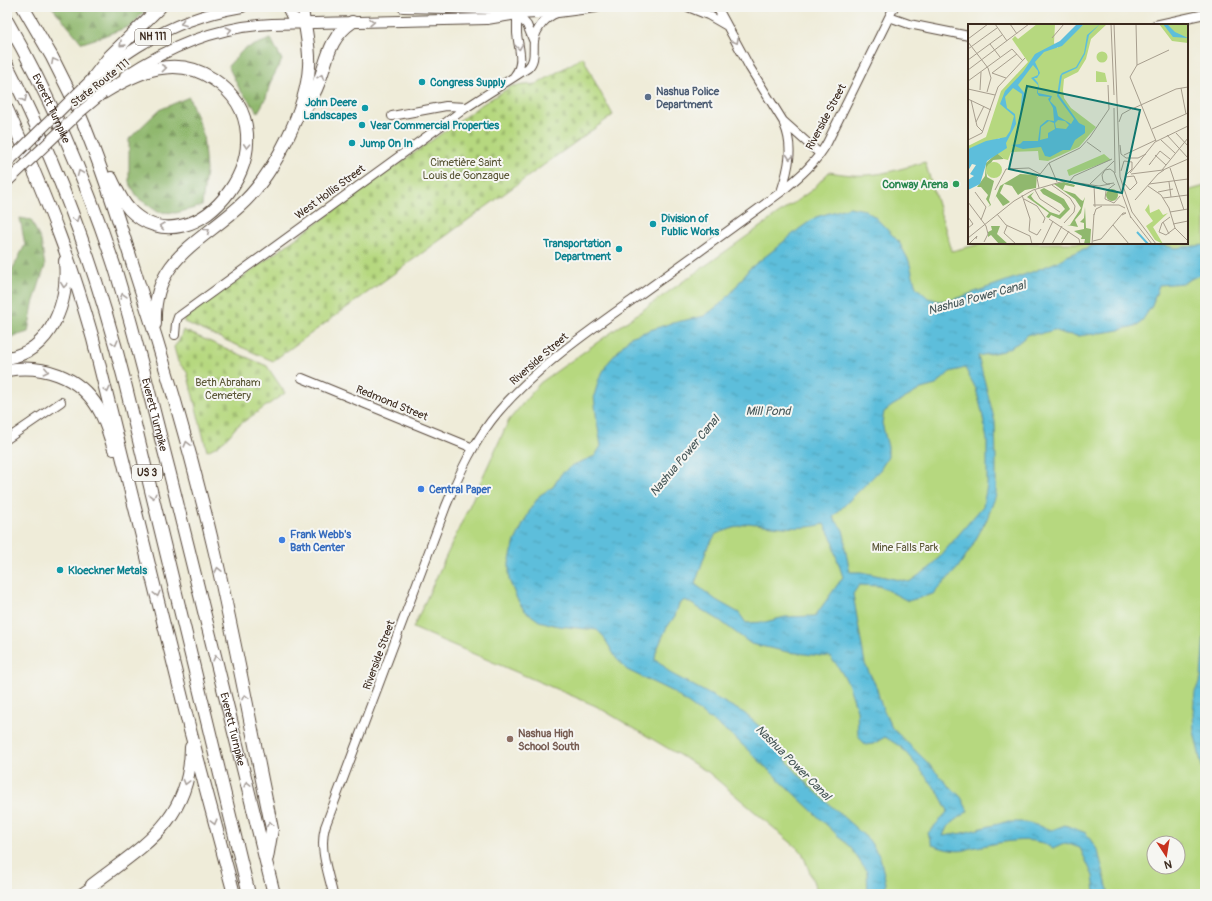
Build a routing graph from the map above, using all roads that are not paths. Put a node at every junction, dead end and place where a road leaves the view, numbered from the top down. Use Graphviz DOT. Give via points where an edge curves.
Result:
graph roads {
  1 [pos="23,7"];
  2 [pos="160,7"];
  3 [pos="242,7"];
  4 [pos="287,7"];
  5 [pos="303,7"];
  6 [pos="403,7"];
  7 [pos="596,7"];
  8 [pos="688,7"];
  9 [pos="717,7"];
  10 [pos="894,7"];
  11 [pos="224,9"];
  12 [pos="558,12"];
  13 [pos="517,14"];
  14 [pos="1205,14"];
  15 [pos="889,17"];
  16 [pos="7,21"];
  17 [pos="352,22"];
  18 [pos="305,24"];
  19 [pos="1160,24"];
  20 [pos="728,27"];
  21 [pos="968,36"];
  22 [pos="534,43"];
  23 [pos="7,65"];
  24 [pos="93,78"];
  25 [pos="514,78"];
  26 [pos="103,93"];
  27 [pos="467,107"];
  28 [pos="77,108"];
  29 [pos="7,109"];
  30 [pos="7,115"];
  31 [pos="392,116"];
  32 [pos="783,121"];
  33 [pos="16,129"];
  34 [pos="288,135"];
  35 [pos="820,154"];
  36 [pos="7,163"];
  37 [pos="7,182"];
  38 [pos="781,192"];
  39 [pos="59,232"];
  40 [pos="175,335"];
  41 [pos="160,349"];
  42 [pos="7,358"];
  43 [pos="7,370"];
  44 [pos="302,378"];
  45 [pos="61,402"];
  46 [pos="7,439"];
  47 [pos="473,448"];
  48 [pos="141,529"];
  49 [pos="190,730"];
  50 [pos="266,863"];
  51 [pos="92,885"];
  52 [pos="79,894"];
  53 [pos="234,894"];
  54 [pos="249,894"];
  55 [pos="274,894"];
  56 [pos="333,894"];
  28 -- 1 [label="highway, one-way"];
  2 -- 24 [label="highway, one-way" via="110,56"];
  3 -- 11 [label="main road, State Route 111 / NH 111"];
  4 -- 18 [label="main road" via="295,20"];
  5 -- 18 [label="main road"];
  6 -- 13 [label="main road, NH 111" via="493,9"];
  7 -- 12 [label="main road, West Hollis Street / NH 111"];
  8 -- 20 [label="street"];
  9 -- 20 [label="street"];
  10 -- 15 [label="street, Riverside Street"];
  11 -- 24 [label="main road, State Route 111 / NH 111, one-way" via="162,32"];
  12 -- 13 [label="main road, West Hollis Street / NH 111"];
  12 -- 22 [label="street, West Hollis Street" via="543,22"];
  17 -- 13 [label="main road, State Route 111 / NH 111, one-way" via="487,19"];
  13 -- 22 [label="street, West Hollis Street" via="525,22"];
  13 -- 25 [label="street, one-way" via="521,62"];
  14 -- 19 [label="street"];
  15 -- 21 [label="street" via="909,24"];
  15 -- 35 [label="street, Riverside Street"];
  50 -- 16 [label="highway, Everett Turnpike / US 3, one-way" via="184,529 122,292 75,161 40,84"];
  17 -- 18 [label="main road, State Route 111 / NH 111"];
  34 -- 17 [label="highway, one-way" via="316,89 335,38"];
  26 -- 18 [label="main road, State Route 111 / NH 111, one-way" via="158,56 198,38 249,26"];
  18 -- 34 [label="highway" via="309,72 302,102"];
  20 -- 32 [label="street, one-way"];
  22 -- 25 [label="street, West Hollis Street" via="533,63"];
  23 -- 54 [label="highway, Everett Turnpike / US 3, one-way" via="65,191 110,324"];
  24 -- 36 [label="main road, State Route 111 / NH 111, bridge"];
  25 -- 27 [label="street, West Hollis Street"];
  26 -- 28 [label="highway, one-way" via="143,73 170,67 196,71 221,84 240,110 247,140 242,170 225,199 208,214 184,225 163,226 142,220 121,198"];
  26 -- 37 [label="main road, State Route 111 / NH 111, bridge"];
  27 -- 31 [label="street" via="446,106"];
  27 -- 40 [label="street, West Hollis Street" via="178,317"];
  28 -- 41 [label="highway" via="106,180"];
  29 -- 33 [label="highway"];
  30 -- 33 [label="highway"];
  32 -- 35 [label="street"];
  32 -- 38 [label="street, one-way" via="789,136 790,151 788,170"];
  33 -- 39 [label="highway"];
  41 -- 34 [label="highway, one-way" via="155,311 160,286 168,270 185,249 238,207 256,189"];
  35 -- 38 [label="street, Riverside Street"];
  38 -- 47 [label="street, Riverside Street" via="527,380 498,412"];
  39 -- 42 [label="highway, one-way" via="65,276 63,296 56,320 36,346"];
  39 -- 48 [label="highway, one-way" via="95,346"];
  50 -- 41 [label="highway, one-way" via="272,829 233,639 215,553"];
  43 -- 48 [label="highway, one-way" via="28,368 50,371 71,381 90,397 106,426"];
  44 -- 47 [label="street, Redmond Street"];
  45 -- 46 [label="street"];
  47 -- 56 [label="street, Riverside Street" via="446,506 325,827 322,838 323,850"];
  48 -- 49 [label="highway, one-way"];
  49 -- 51 [label="highway, one-way" via="189,771 182,795 173,813 152,838"];
  49 -- 53 [label="highway, one-way"];
  50 -- 55 [label="highway, Everett Turnpike / US 3"];
  51 -- 52 [label="street"];
}
